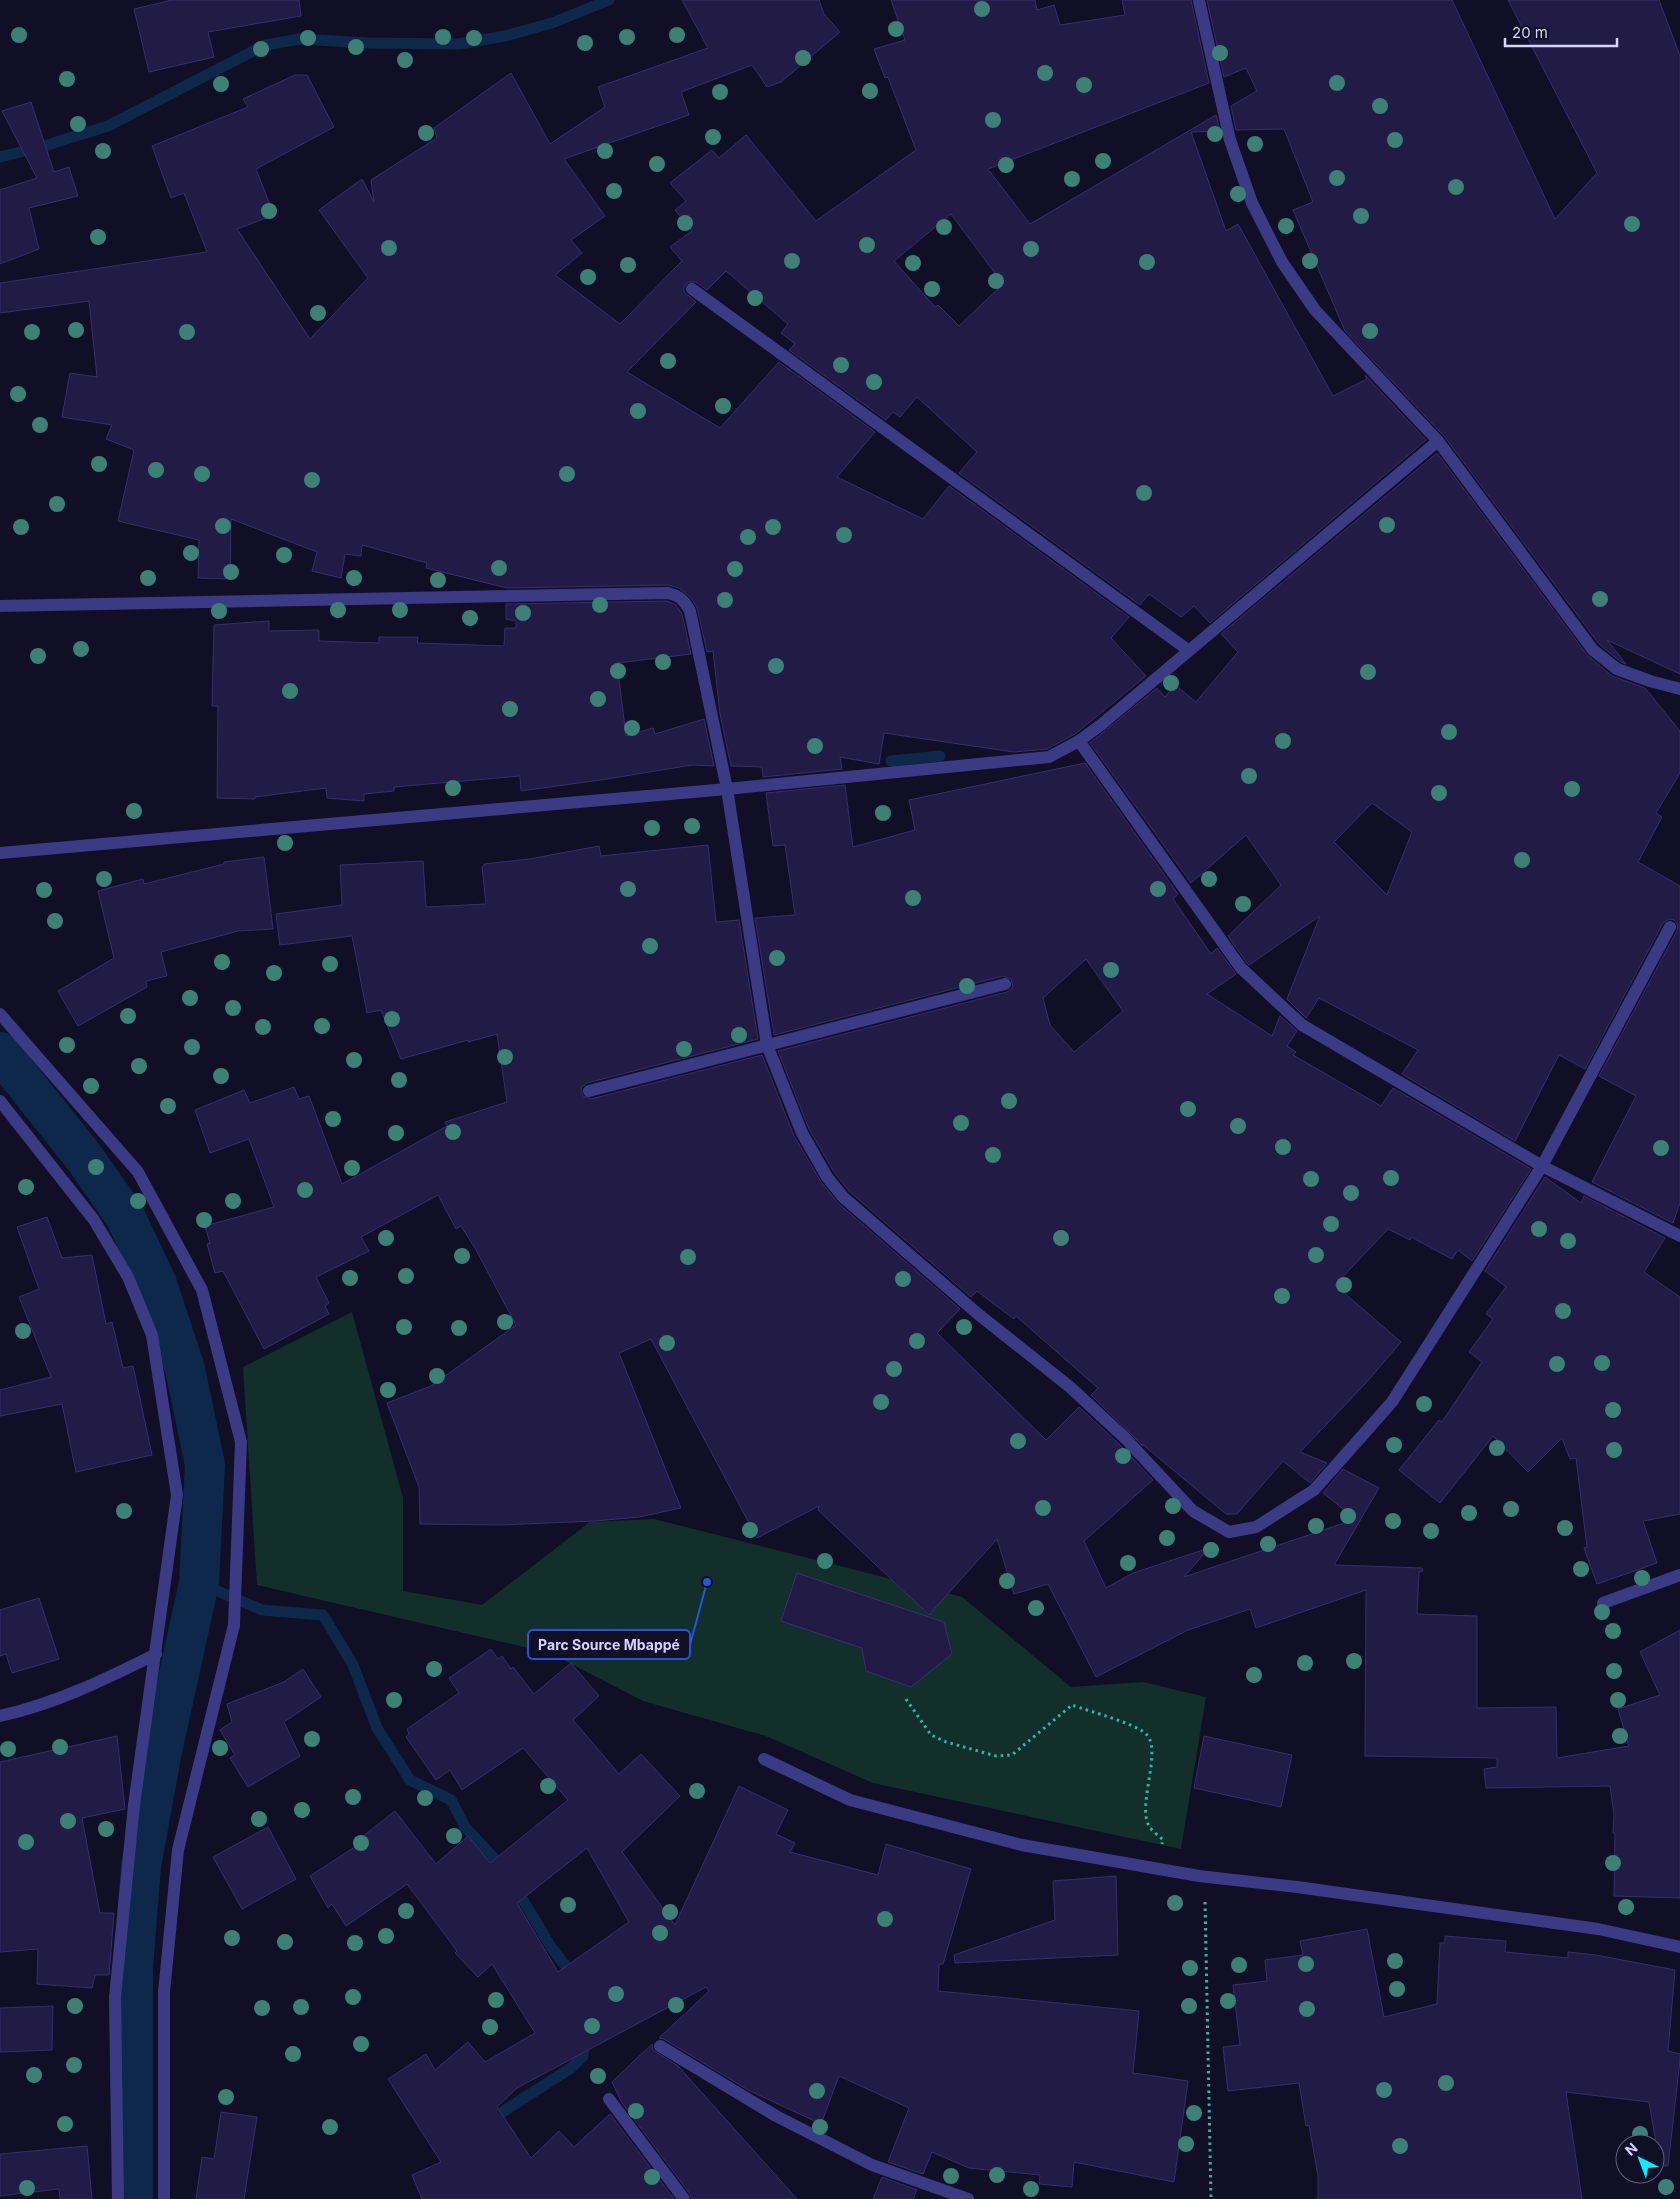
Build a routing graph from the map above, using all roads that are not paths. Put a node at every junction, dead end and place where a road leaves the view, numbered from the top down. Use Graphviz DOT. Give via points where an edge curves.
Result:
graph roads {
  1 [pos="1199,1"];
  2 [pos="692,289"];
  3 [pos="1438,441"];
  4 [pos="0,606"];
  5 [pos="1188,650"];
  6 [pos="1680,689"];
  7 [pos="1079,741"];
  8 [pos="727,788"];
  9 [pos="0,853"];
  10 [pos="1670,927"];
  11 [pos="1005,984"];
  12 [pos="0,1014"];
  13 [pos="767,1045"];
  14 [pos="589,1091"];
  15 [pos="0,1101"];
  16 [pos="1542,1166"];
  17 [pos="1680,1236"];
  18 [pos="1680,1575"];
  19 [pos="1603,1603"];
  20 [pos="156,1654"];
  21 [pos="0,1716"];
  22 [pos="764,1758"];
  23 [pos="1680,1947"];
  24 [pos="660,2046"];
  25 [pos="609,2098"];
  26 [pos="118,2199"];
  27 [pos="164,2199"];
  28 [pos="684,2199"];
  29 [pos="968,2199"];
  1 -- 3 [label="street" via="1230,140 1252,203 1282,262 1315,310"];
  2 -- 5 [label="street"];
  3 -- 5 [label="street"];
  3 -- 6 [label="street" via="1593,650 1618,669"];
  4 -- 8 [label="street" via="668,593 685,601 690,611"];
  5 -- 7 [label="street"];
  7 -- 8 [label="street" via="1049,757"];
  7 -- 16 [label="street" via="1241,968 1278,1004 1302,1025"];
  8 -- 9 [label="street"];
  8 -- 13 [label="street"];
  10 -- 16 [label="street"];
  11 -- 13 [label="street"];
  12 -- 27 [label="street" via="138,1172 202,1290 241,1442 234,1625 177,1859 164,1992"];
  13 -- 14 [label="street"];
  13 -- 16 [label="street" via="802,1133 827,1177 843,1197 978,1314 1070,1387 1124,1437 1193,1511 1229,1532 1256,1527 1314,1490 1392,1402"];
  15 -- 20 [label="street" via="94,1220 128,1277 152,1335 177,1496"];
  16 -- 17 [label="street"];
  18 -- 19 [label="street"];
  20 -- 21 [label="street" via="92,1686"];
  20 -- 26 [label="street" via="134,1805 115,1998"];
  22 -- 23 [label="street" via="850,1800 1022,1845 1199,1876 1598,1928"];
  24 -- 29 [label="street" via="776,2116 872,2165"];
  25 -- 28 [label="street"];
}
